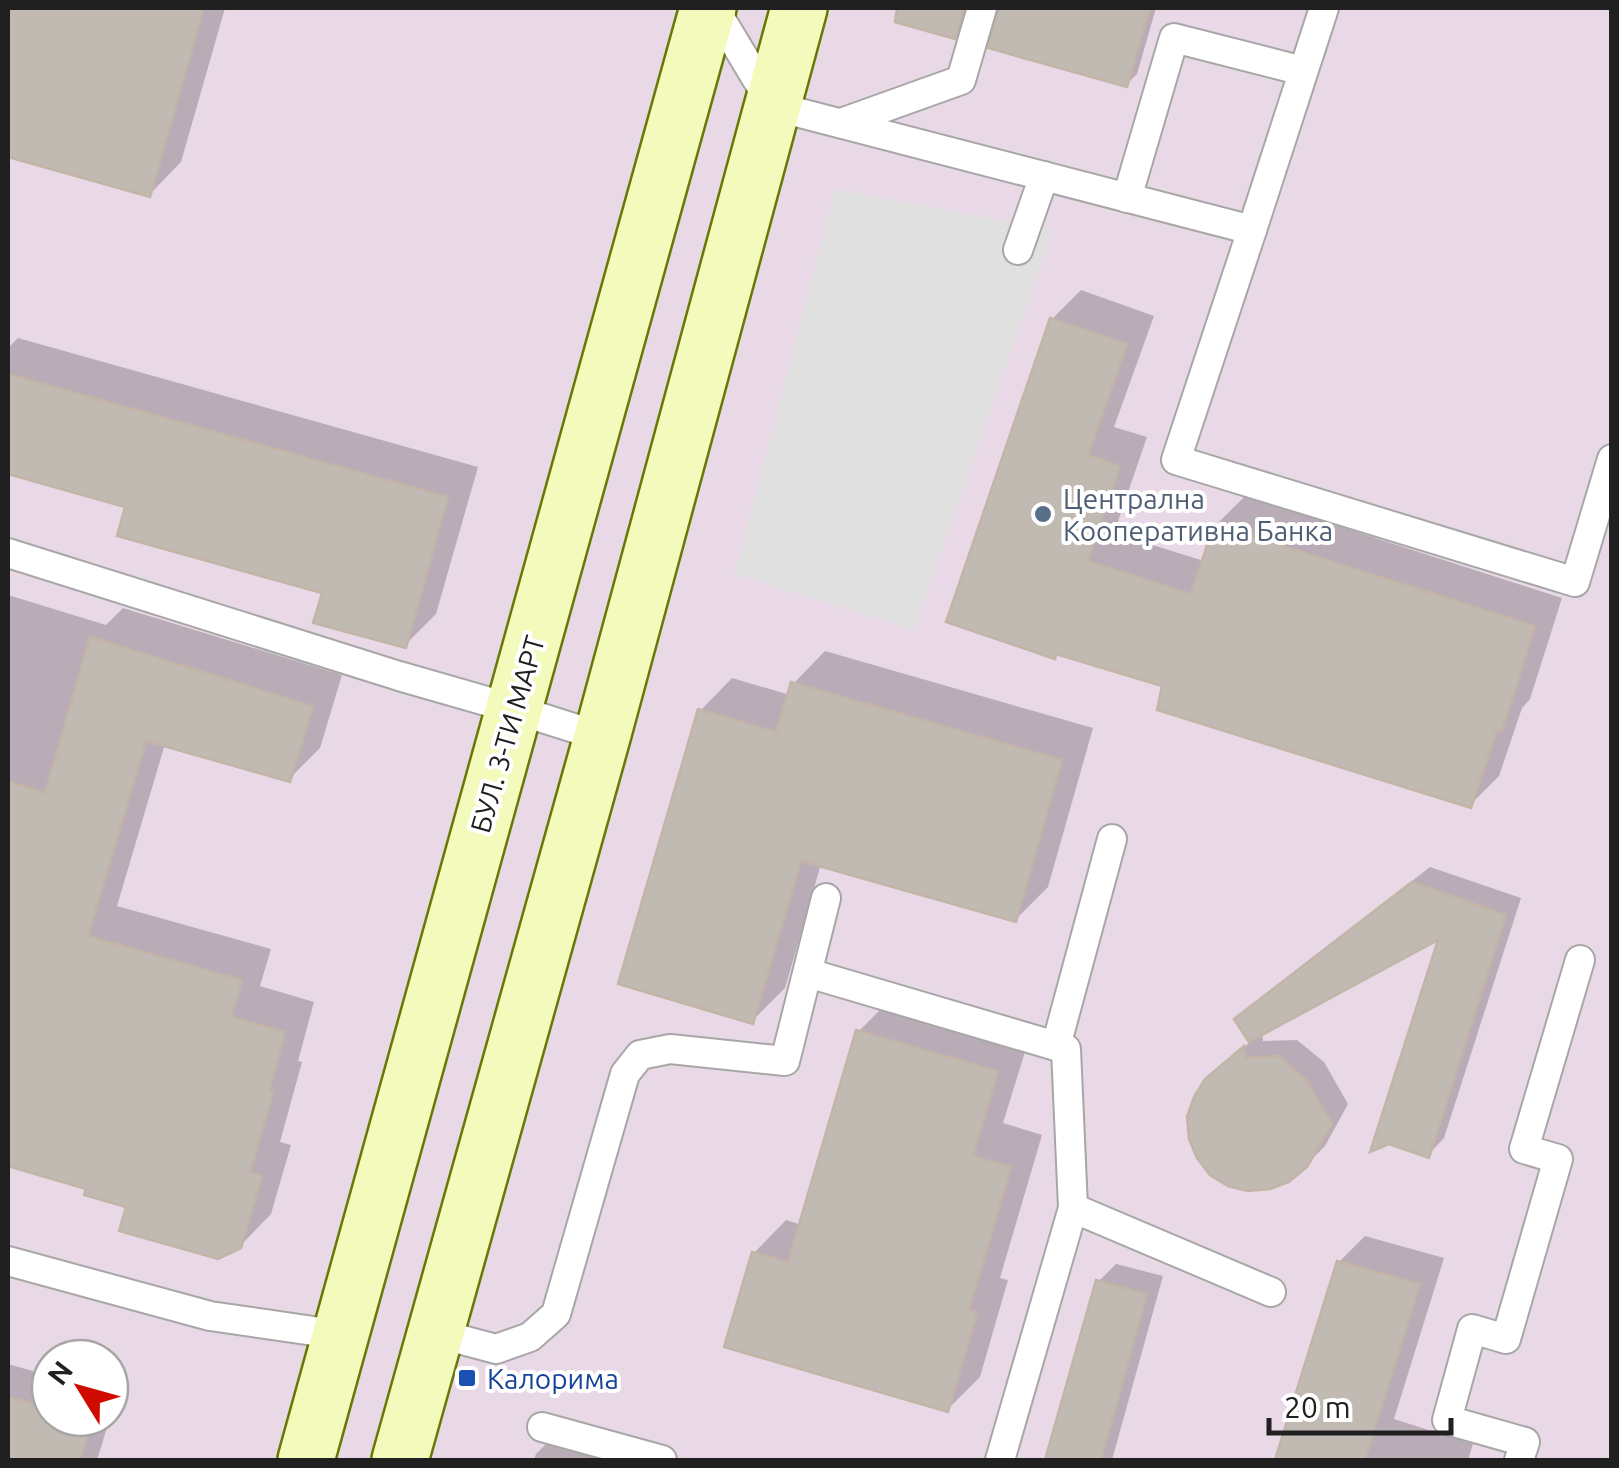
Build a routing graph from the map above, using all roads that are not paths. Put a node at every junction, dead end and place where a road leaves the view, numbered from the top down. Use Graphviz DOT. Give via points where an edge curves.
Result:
graph roads {
  1 [pos="711,8"];
  2 [pos="799,8"];
  3 [pos="982,8"];
  4 [pos="1324,8"];
  5 [pos="1303,71"];
  6 [pos="772,106"];
  7 [pos="841,123"];
  8 [pos="1044,176"];
  9 [pos="1127,198"];
  10 [pos="1252,230"];
  11 [pos="1018,250"];
  12 [pos="1612,459"];
  13 [pos="8,554"];
  14 [pos="514,708"];
  15 [pos="602,737"];
  16 [pos="1112,839"];
  17 [pos="826,898"];
  18 [pos="1580,960"];
  19 [pos="808,973"];
  20 [pos="1056,1046"];
  21 [pos="1073,1208"];
  22 [pos="8,1261"];
  23 [pos="1271,1292"];
  24 [pos="436,1333"];
  25 [pos="341,1335"];
  26 [pos="542,1426"];
  27 [pos="306,1460"];
  28 [pos="400,1460"];
  29 [pos="662,1460"];
  30 [pos="1000,1460"];
  31 [pos="1519,1460"];
  1 -- 6 [label="lane"];
  1 -- 14 [label="main road, БУЛ. 3-ТИ МАРТ"];
  2 -- 6 [label="main road"];
  3 -- 7 [label="lane" via="961,80"];
  4 -- 5 [label="lane"];
  5 -- 9 [label="lane" via="1174,38"];
  5 -- 10 [label="lane"];
  6 -- 7 [label="lane"];
  6 -- 15 [label="main road"];
  7 -- 8 [label="lane"];
  8 -- 9 [label="lane"];
  8 -- 11 [label="lane"];
  9 -- 10 [label="lane"];
  10 -- 12 [label="lane" via="1176,460 1576,582"];
  13 -- 14 [label="lane"];
  14 -- 15 [label="lane"];
  14 -- 25 [label="main road, БУЛ. 3-ТИ МАРТ"];
  15 -- 24 [label="main road"];
  16 -- 20 [label="lane"];
  17 -- 19 [label="lane"];
  18 -- 31 [label="lane" via="1524,1149 1558,1158 1506,1338 1472,1329 1447,1420 1525,1442"];
  19 -- 20 [label="lane"];
  19 -- 24 [label="lane" via="785,1061 670,1048 640,1054 625,1074 556,1314 530,1337 496,1350"];
  20 -- 21 [label="lane" via="1066,1049"];
  21 -- 23 [label="lane"];
  21 -- 30 [label="lane"];
  22 -- 25 [label="lane" via="210,1316"];
  24 -- 28 [label="main road"];
  25 -- 27 [label="main road, БУЛ. 3-ТИ МАРТ"];
  26 -- 29 [label="lane"];
}
